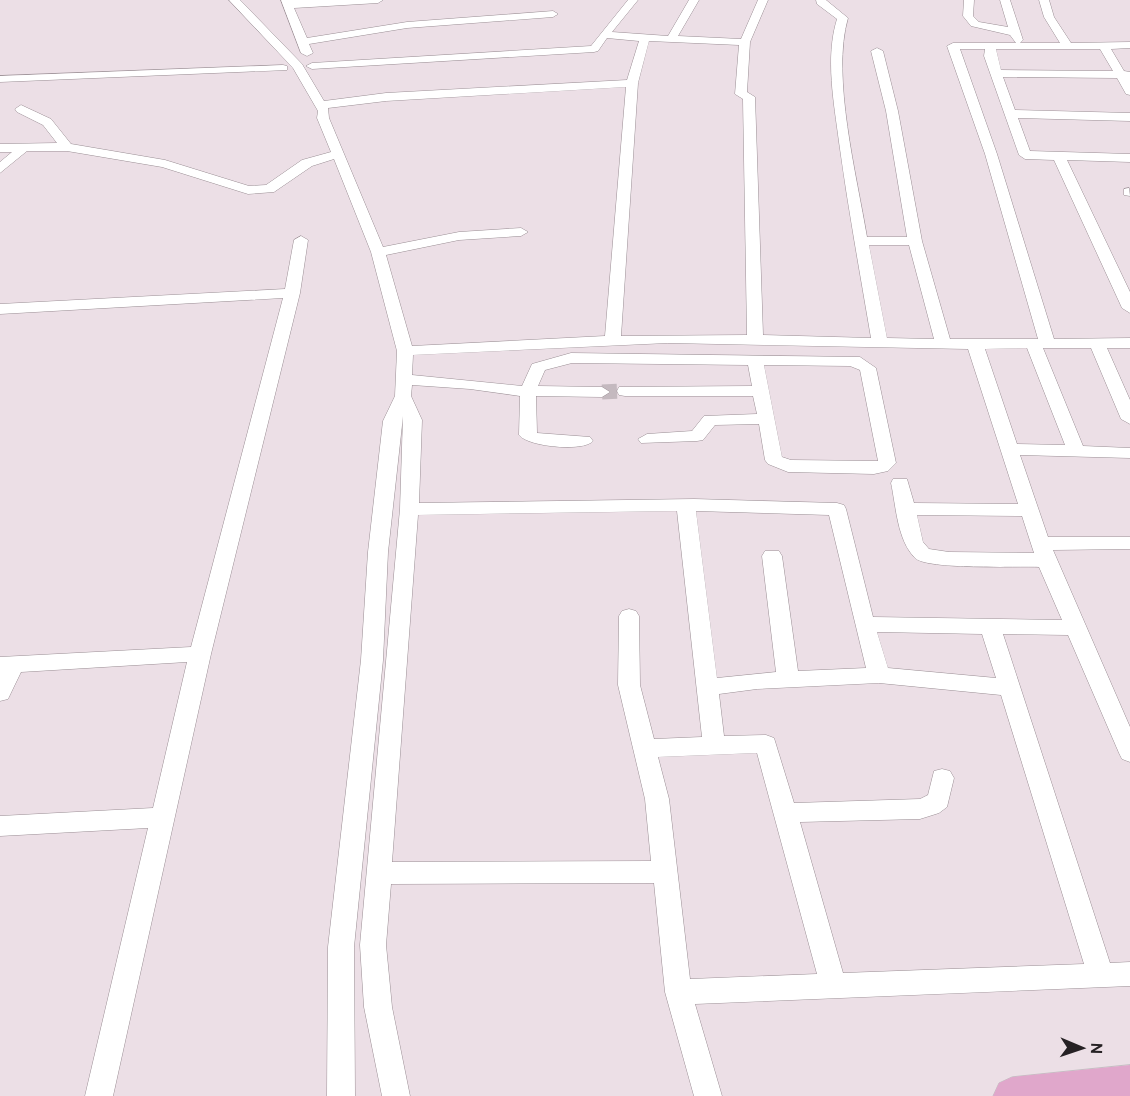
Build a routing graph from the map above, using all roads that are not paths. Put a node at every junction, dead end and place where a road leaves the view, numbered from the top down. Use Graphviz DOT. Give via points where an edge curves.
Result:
graph roads {
  1 [pos="378,0"];
  2 [pos="633,0"];
  3 [pos="693,0"];
  4 [pos="763,0"];
  5 [pos="821,0"];
  6 [pos="969,0"];
  7 [pos="1005,0"];
  8 [pos="1044,0"];
  9 [pos="286,2"];
  10 [pos="229,6"];
  11 [pos="553,14"];
  12 [pos="1014,32"];
  13 [pos="249,34"];
  14 [pos="604,35"];
  15 [pos="645,38"];
  16 [pos="671,39"];
  17 [pos="302,42"];
  18 [pos="745,42"];
  19 [pos="1130,45"];
  20 [pos="384,46"];
  21 [pos="996,46"];
  22 [pos="1022,46"];
  23 [pos="1068,46"];
  24 [pos="1104,46"];
  25 [pos="877,51"];
  26 [pos="312,66"];
  27 [pos="996,73"];
  28 [pos="1125,75"];
  29 [pos="0,79"];
  30 [pos="632,83"];
  31 [pos="310,88"];
  32 [pos="1130,91"];
  33 [pos="306,105"];
  34 [pos="21,108"];
  35 [pos="321,111"];
  36 [pos="1011,114"];
  37 [pos="1130,117"];
  38 [pos="67,147"];
  39 [pos="0,148"];
  40 [pos="22,149"];
  41 [pos="338,154"];
  42 [pos="1059,156"];
  43 [pos="1130,158"];
  44 [pos="0,169"];
  45 [pos="521,232"];
  46 [pos="301,240"];
  47 [pos="861,241"];
  48 [pos="915,241"];
  49 [pos="378,252"];
  50 [pos="292,293"];
  51 [pos="1130,308"];
  52 [pos="0,309"];
  53 [pos="755,339"];
  54 [pos="613,340"];
  55 [pos="880,342"];
  56 [pos="1130,343"];
  57 [pos="943,344"];
  58 [pos="975,344"];
  59 [pos="1041,344"];
  60 [pos="1097,344"];
  61 [pos="405,351"];
  62 [pos="755,360"];
  63 [pos="404,388"];
  64 [pos="528,391"];
  65 [pos="625,391"];
  66 [pos="760,391"];
  67 [pos="602,392"];
  68 [pos="764,418"];
  69 [pos="1130,419"];
  70 [pos="647,439"];
  71 [pos="584,441"];
  72 [pos="1010,448"];
  73 [pos="1076,452"];
  74 [pos="1130,453"];
  75 [pos="900,483"];
  76 [pos="686,505"];
  77 [pos="409,509"];
  78 [pos="906,509"];
  79 [pos="1029,510"];
  80 [pos="1130,543"];
  81 [pos="1043,552"];
  82 [pos="772,556"];
  83 [pos="629,616"];
  84 [pos="864,624"];
  85 [pos="990,626"];
  86 [pos="1075,628"];
  87 [pos="200,654"];
  88 [pos="7,665"];
  89 [pos="879,675"];
  90 [pos="788,679"];
  91 [pos="707,688"];
  92 [pos="1010,688"];
  93 [pos="0,693"];
  94 [pos="714,746"];
  95 [pos="645,748"];
  96 [pos="1130,753"];
  97 [pos="942,778"];
  98 [pos="785,813"];
  99 [pos="162,817"];
  100 [pos="0,826"];
  101 [pos="665,872"];
  102 [pos="380,873"];
  103 [pos="1130,974"];
  104 [pos="1101,975"];
  105 [pos="834,987"];
  106 [pos="678,992"];
  107 [pos="1130,1083"];
  108 [pos="99,1096"];
  109 [pos="341,1096"];
  110 [pos="396,1096"];
  111 [pos="708,1096"];
  112 [pos="1012,1096"];
  1 -- 9 [label="street"];
  2 -- 14 [label="street"];
  3 -- 16 [label="street"];
  4 -- 18 [label="street"];
  5 -- 47 [label="street" via="843,18 839,23 836,61"];
  6 -- 12 [label="street" via="968,16 975,24"];
  7 -- 12 [label="street"];
  8 -- 23 [label="street" via="1049,17"];
  9 -- 17 [label="street"];
  10 -- 31 [label="street" via="243,11 298,66"];
  11 -- 20 [label="street" via="488,18"];
  12 -- 22 [label="street"];
  13 -- 29 [label="street" via="286,73"];
  14 -- 15 [label="street"];
  14 -- 20 [label="street" via="594,49"];
  15 -- 16 [label="street"];
  15 -- 30 [label="street"];
  16 -- 18 [label="street"];
  17 -- 20 [label="street"];
  17 -- 26 [label="street"];
  18 -- 53 [label="street" via="741,94 749,97"];
  19 -- 24 [label="street"];
  20 -- 26 [label="street"];
  21 -- 22 [label="street"];
  21 -- 27 [label="street" via="991,46 990,56"];
  21 -- 59 [label="street" via="953,46 991,154"];
  22 -- 23 [label="street"];
  23 -- 24 [label="street"];
  24 -- 28 [label="street"];
  25 -- 48 [label="street"];
  26 -- 31 [label="street"];
  27 -- 28 [label="street"];
  27 -- 36 [label="street"];
  28 -- 32 [label="street"];
  30 -- 35 [label="street" via="386,97"];
  30 -- 54 [label="street"];
  31 -- 35 [label="street"];
  33 -- 35 [label="street" via="311,114"];
  34 -- 38 [label="street" via="47,122"];
  35 -- 41 [label="street"];
  36 -- 37 [label="street"];
  36 -- 42 [label="street" via="1026,155"];
  38 -- 40 [label="street"];
  38 -- 41 [label="street" via="165,164 248,190 268,189 307,163"];
  39 -- 40 [label="street"];
  40 -- 44 [label="street"];
  41 -- 49 [label="street"];
  42 -- 43 [label="street"];
  42 -- 51 [label="street"];
  45 -- 49 [label="street" via="459,236"];
  46 -- 50 [label="street"];
  47 -- 48 [label="street"];
  47 -- 55 [label="street"];
  48 -- 57 [label="street"];
  49 -- 61 [label="street"];
  50 -- 52 [label="street"];
  50 -- 87 [label="street"];
  53 -- 54 [label="street"];
  53 -- 55 [label="street"];
  54 -- 61 [label="street"];
  55 -- 57 [label="street"];
  56 -- 60 [label="street"];
  57 -- 58 [label="street"];
  58 -- 59 [label="street"];
  58 -- 72 [label="street"];
  59 -- 60 [label="street"];
  59 -- 73 [label="street"];
  60 -- 69 [label="street"];
  61 -- 63 [label="street"];
  62 -- 64 [label="street" via="558,360 538,367"];
  62 -- 66 [label="street"];
  62 -- 68 [label="street" via="866,364 887,463 874,468 778,463 771,453"];
  63 -- 64 [label="street" via="470,384"];
  63 -- 77 [label="street" via="413,420"];
  63 -- 109 [label="street" via="392,421 378,552 372,660 341,947"];
  64 -- 67 [label="street"];
  64 -- 71 [label="street" via="528,435 537,440"];
  65 -- 66 [label="street"];
  66 -- 68 [label="street"];
  68 -- 70 [label="street" via="710,420 697,436"];
  72 -- 73 [label="street"];
  72 -- 79 [label="street"];
  73 -- 74 [label="street"];
  75 -- 78 [label="street"];
  76 -- 77 [label="street"];
  76 -- 84 [label="street" via="837,509"];
  76 -- 91 [label="street"];
  77 -- 102 [label="street"];
  78 -- 79 [label="street"];
  78 -- 81 [label="street" via="914,543 923,555 949,559"];
  79 -- 81 [label="street"];
  80 -- 81 [label="street"];
  81 -- 86 [label="street"];
  82 -- 90 [label="street"];
  83 -- 95 [label="street" via="630,685"];
  84 -- 85 [label="street"];
  84 -- 89 [label="street"];
  85 -- 86 [label="street"];
  85 -- 92 [label="street"];
  86 -- 96 [label="street"];
  87 -- 88 [label="street"];
  87 -- 99 [label="street"];
  88 -- 93 [label="street"];
  89 -- 90 [label="street"];
  89 -- 92 [label="street"];
  90 -- 91 [label="street"];
  91 -- 94 [label="street"];
  92 -- 104 [label="street"];
  94 -- 95 [label="street"];
  94 -- 98 [label="street" via="766,744"];
  95 -- 101 [label="street" via="657,799"];
  97 -- 98 [label="street" via="939,800 920,809"];
  98 -- 105 [label="street"];
  99 -- 100 [label="street"];
  99 -- 108 [label="street"];
  101 -- 102 [label="street"];
  101 -- 106 [label="street"];
  102 -- 110 [label="street" via="373,945 378,1007"];
  103 -- 104 [label="street"];
  104 -- 105 [label="street"];
  105 -- 106 [label="street"];
  106 -- 111 [label="street"];
  107 -- 112 [label="main road"];
}
